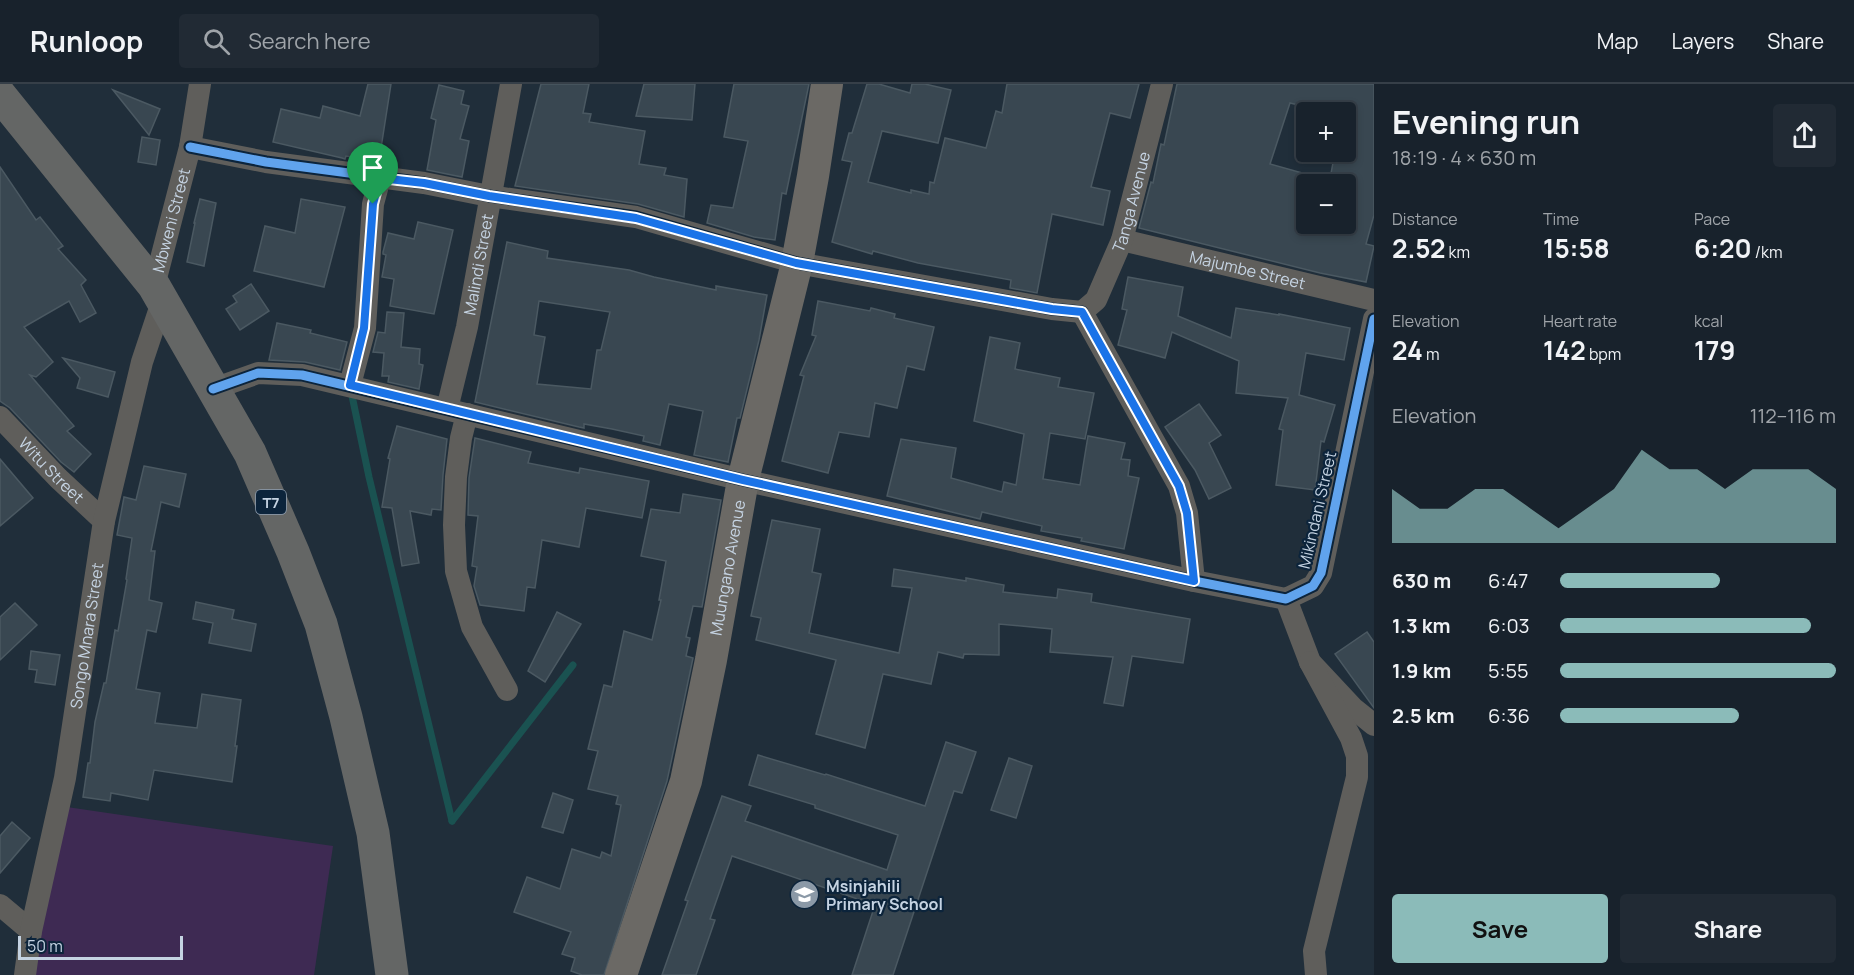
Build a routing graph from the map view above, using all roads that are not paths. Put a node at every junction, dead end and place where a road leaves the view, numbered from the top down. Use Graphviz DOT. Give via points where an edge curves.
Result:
graph roads {
  1 [pos="200,84"];
  2 [pos="511,84"];
  3 [pos="826,84"];
  4 [pos="1162,84"];
  5 [pos="0,95"];
  6 [pos="190,147"];
  7 [pos="380,178"];
  8 [pos="489,196"];
  9 [pos="1122,240"];
  10 [pos="796,263"];
  11 [pos="159,292"];
  12 [pos="1374,300"];
  13 [pos="1082,312"];
  14 [pos="1374,319"];
  15 [pos="350,385"];
  16 [pos="213,389"];
  17 [pos="457,411"];
  18 [pos="0,417"];
  19 [pos="743,480"];
  20 [pos="104,521"];
  21 [pos="1194,581"];
  22 [pos="1286,599"];
  23 [pos="1310,662"];
  24 [pos="507,690"];
  25 [pos="1374,725"];
  26 [pos="0,905"];
  27 [pos="31,931"];
  28 [pos="25,975"];
  29 [pos="392,975"];
  30 [pos="621,975"];
  31 [pos="1316,975"];
  1 -- 6 [label="street, Mbweni Street"];
  2 -- 8 [label="street, Malindi Street"];
  3 -- 10 [label="main road, Muungano Avenue"];
  4 -- 9 [label="street, Tanga Avenue"];
  5 -- 11 [label="highway, T7"];
  6 -- 7 [label="street"];
  6 -- 11 [label="street, Mbweni Street"];
  7 -- 8 [label="street"];
  7 -- 15 [label="street" via="373,204 364,328"];
  8 -- 10 [label="street" via="636,218"];
  8 -- 17 [label="street, Malindi Street"];
  9 -- 12 [label="street, Majumbe Street"];
  9 -- 13 [label="street, Tanga Avenue" via="1096,300"];
  10 -- 13 [label="street"];
  10 -- 19 [label="main road, Muungano Avenue"];
  11 -- 16 [label="highway, T7"];
  11 -- 20 [label="street, Songo Mnara Street"];
  13 -- 21 [label="street" via="1179,486 1187,513"];
  14 -- 22 [label="street, Mikindani Street" via="1321,573 1312,585"];
  15 -- 16 [label="street" via="303,375 258,373"];
  15 -- 17 [label="street"];
  16 -- 29 [label="highway, T7" via="250,453 321,624 373,833"];
  17 -- 19 [label="street"];
  17 -- 24 [label="street, Malindi Street" via="461,438 454,525 456,571 472,627"];
  18 -- 20 [label="street, Witu Street"];
  19 -- 21 [label="street"];
  19 -- 30 [label="main road, Muungano Avenue" via="686,781"];
  20 -- 27 [label="street, Songo Mnara Street" via="65,778"];
  21 -- 22 [label="street"];
  22 -- 23 [label="street"];
  23 -- 25 [label="street"];
  23 -- 31 [label="street" via="1357,756 1357,777 1314,951"];
  26 -- 27 [label="street"];
  27 -- 28 [label="street, Songo Mnara Street"];
}
